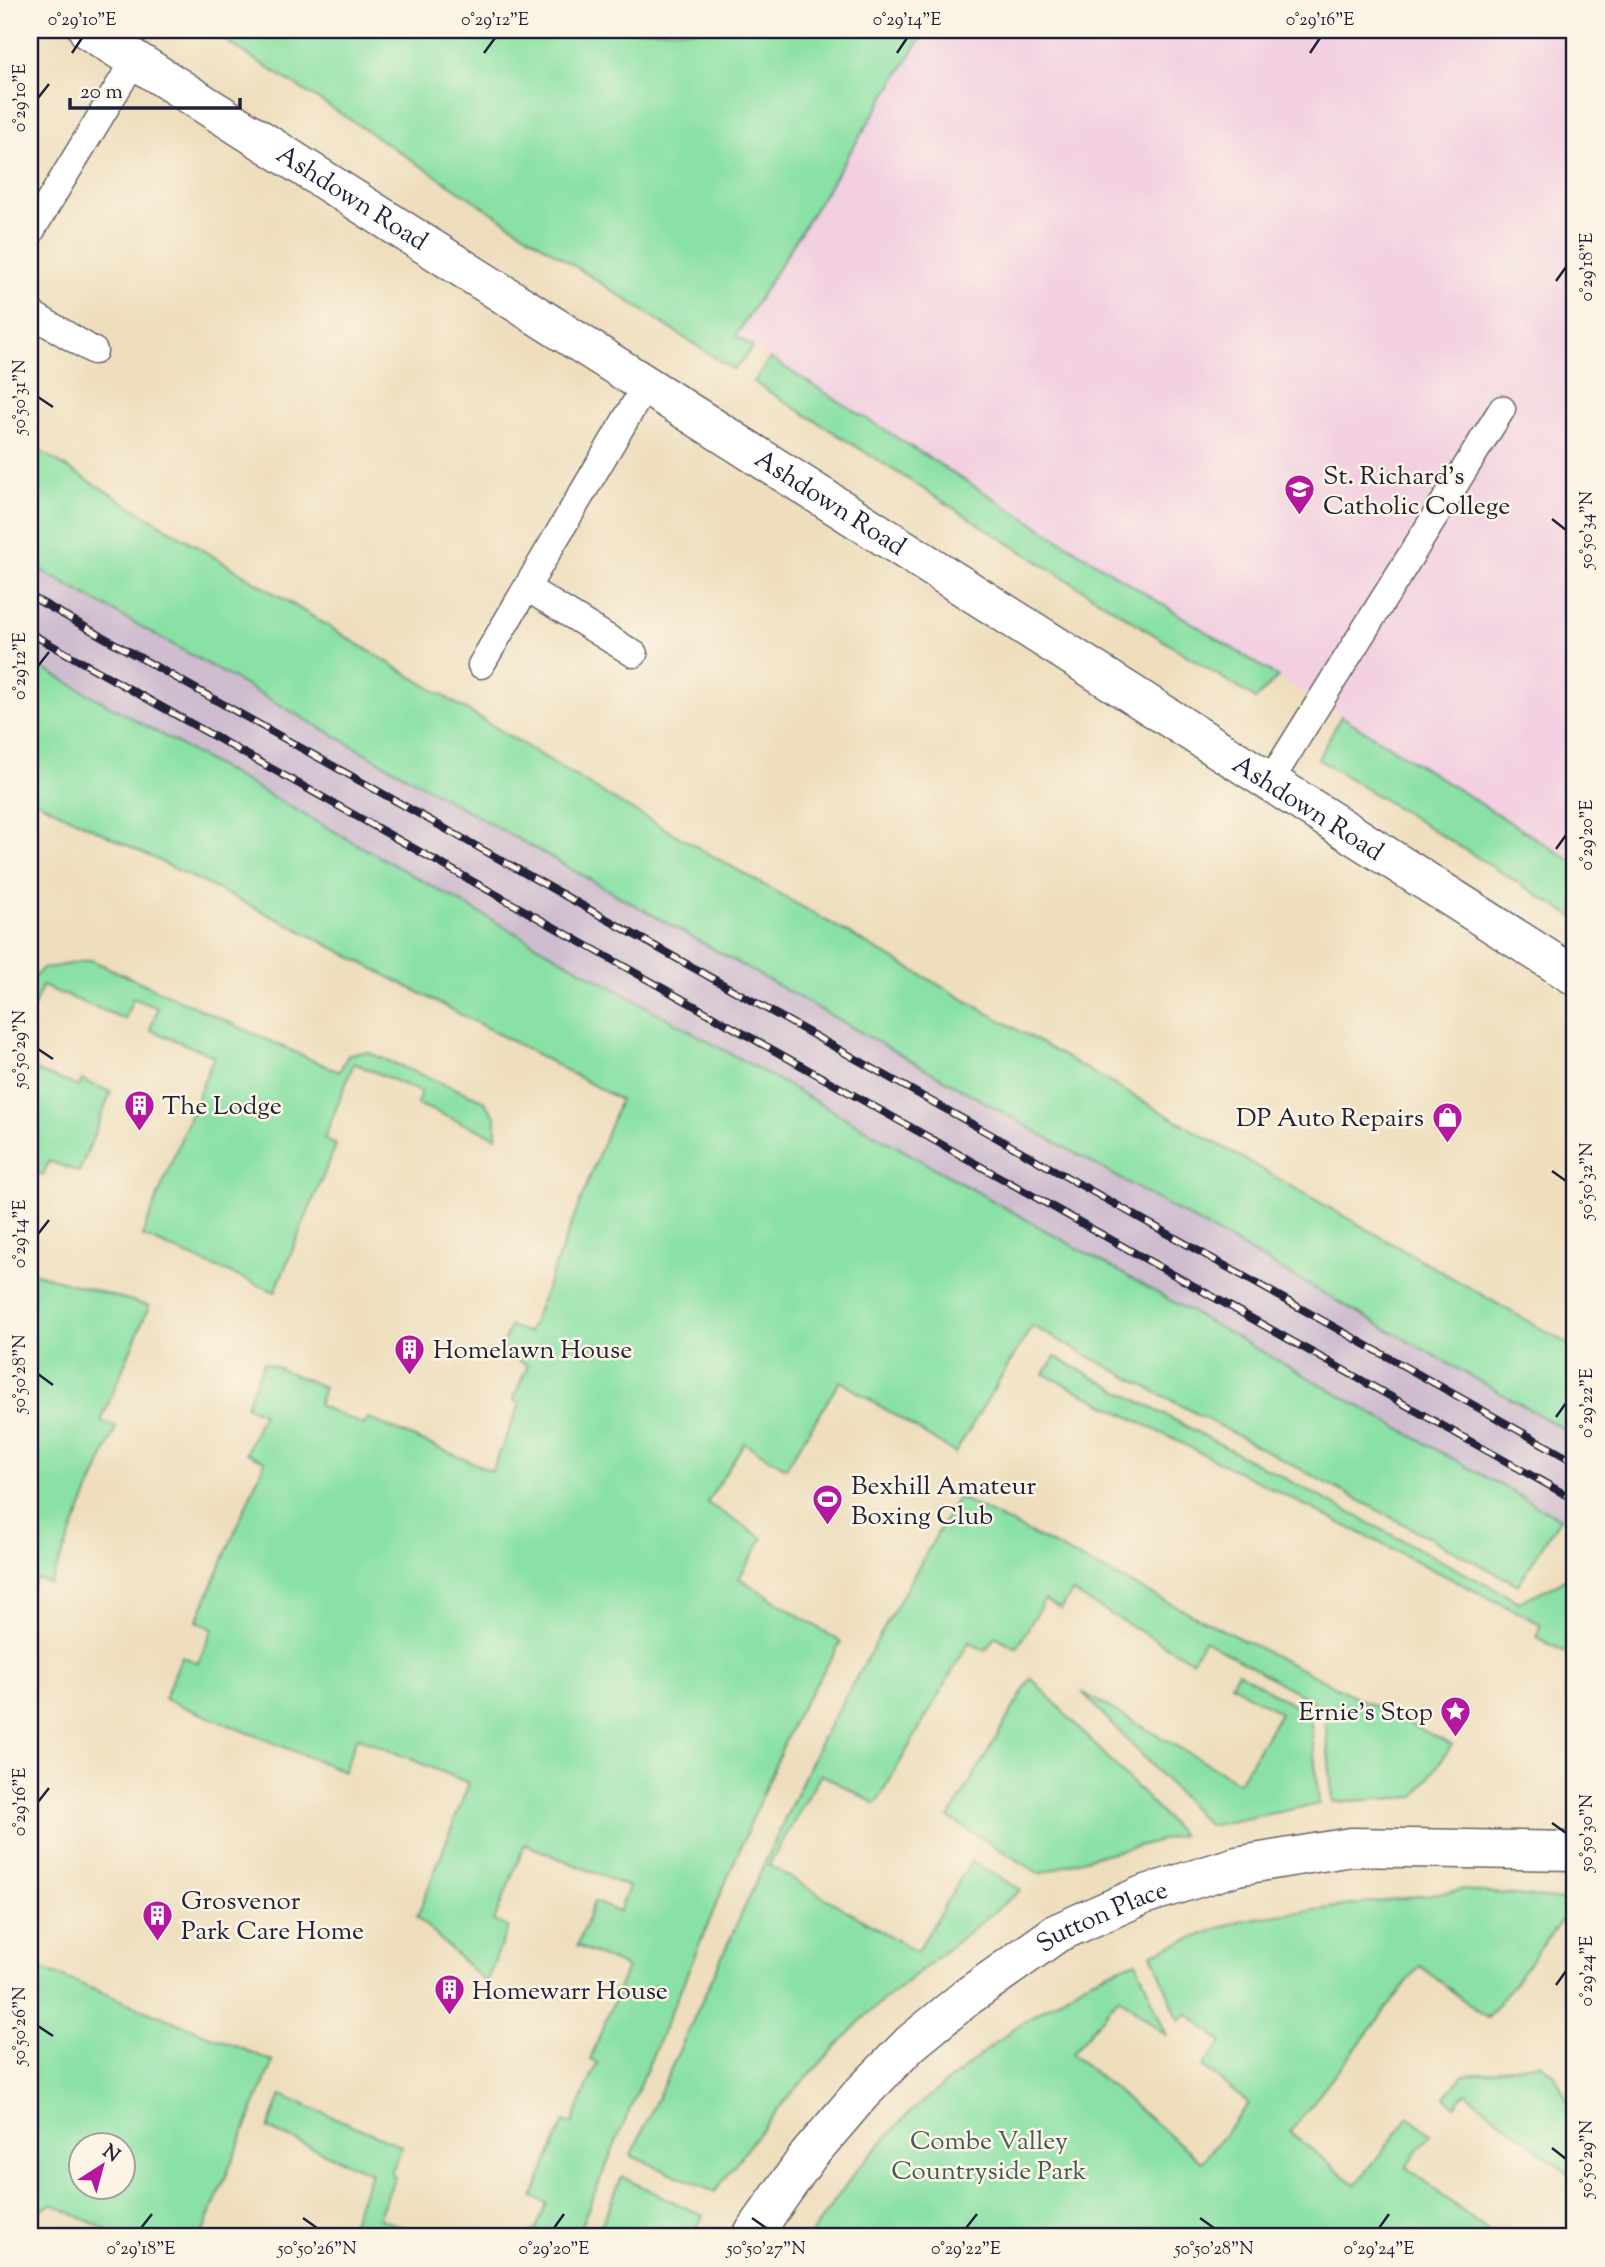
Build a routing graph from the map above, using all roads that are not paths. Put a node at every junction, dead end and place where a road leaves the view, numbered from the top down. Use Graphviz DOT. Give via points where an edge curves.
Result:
graph roads {
  1 [pos="88,30"];
  2 [pos="135,59"];
  3 [pos="30,233"];
  4 [pos="30,313"];
  5 [pos="94,351"];
  6 [pos="647,383"];
  7 [pos="1502,409"];
  8 [pos="527,588"];
  9 [pos="634,654"];
  10 [pos="481,665"];
  11 [pos="1269,783"];
  12 [pos="1575,976"];
  13 [pos="1575,1851"];
  14 [pos="751,2237"];
  1 -- 2 [label="street, Ashdown Road"];
  2 -- 3 [label="lane"];
  2 -- 6 [label="street, Ashdown Road"];
  4 -- 5 [label="lane"];
  6 -- 8 [label="lane"];
  6 -- 11 [label="street, Ashdown Road"];
  7 -- 11 [label="lane"];
  8 -- 9 [label="lane"];
  8 -- 10 [label="lane"];
  11 -- 12 [label="street, Ashdown Road"];
  13 -- 14 [label="street, Sutton Place" via="1351,1847 1237,1866 1143,1895 1057,1933 911,2043 808,2156"];
}
